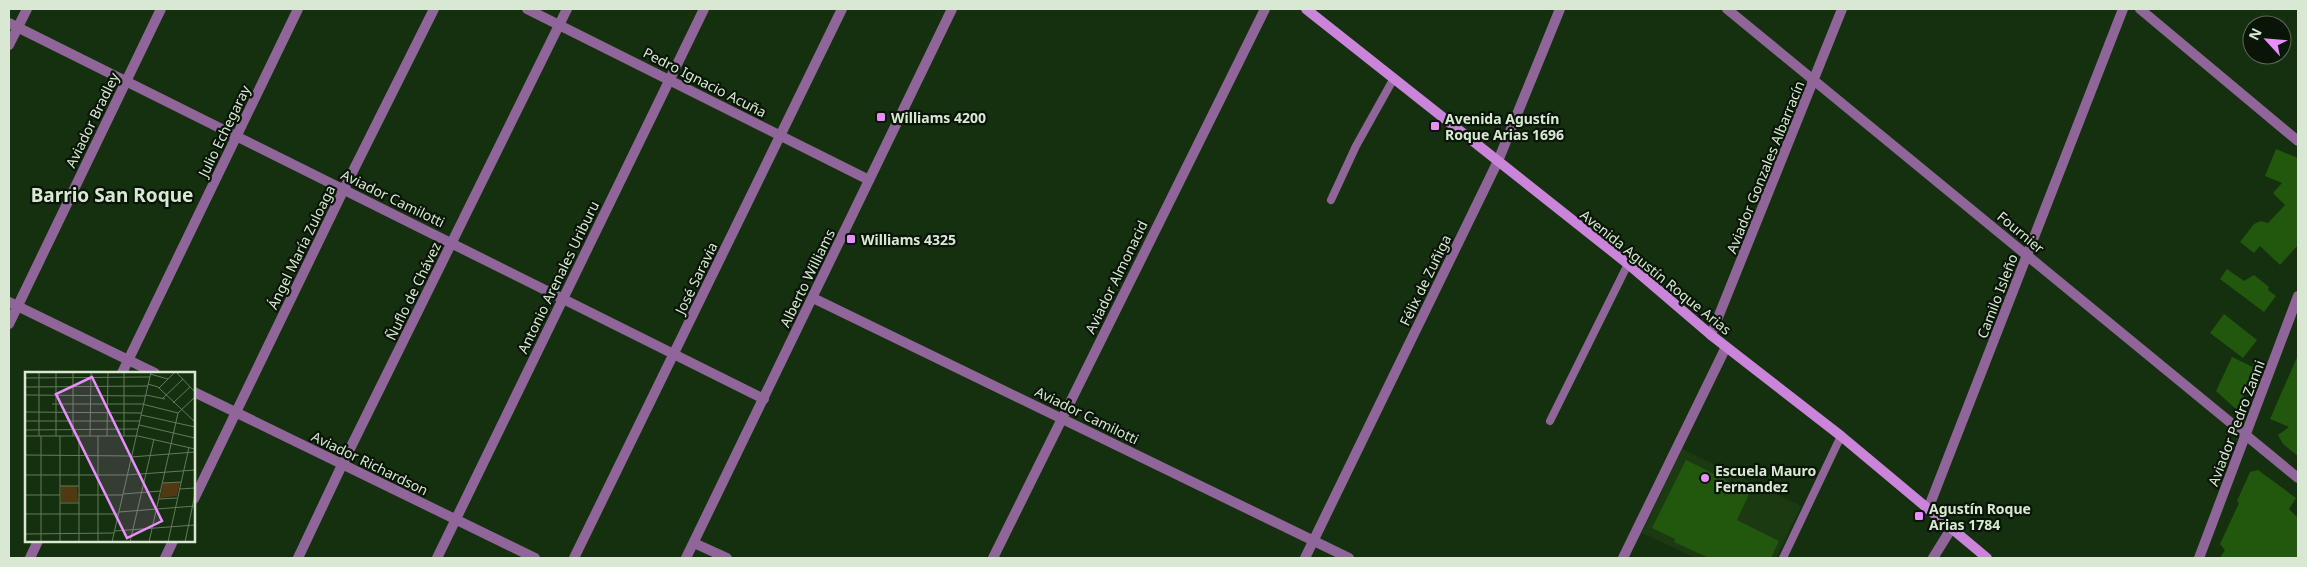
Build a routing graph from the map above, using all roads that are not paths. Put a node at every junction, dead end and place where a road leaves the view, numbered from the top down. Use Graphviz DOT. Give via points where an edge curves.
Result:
graph roads {
  1 [pos="27,9"];
  2 [pos="161,9"];
  3 [pos="298,9"];
  4 [pos="434,9"];
  5 [pos="527,9"];
  6 [pos="567,9"];
  7 [pos="704,9"];
  8 [pos="842,9"];
  9 [pos="952,9"];
  10 [pos="1265,9"];
  11 [pos="1306,9"];
  12 [pos="1560,9"];
  13 [pos="1727,9"];
  14 [pos="1842,9"];
  15 [pos="2123,9"];
  16 [pos="2140,9"];
  17 [pos="559,24"];
  18 [pos="13,26"];
  19 [pos="9,45"];
  20 [pos="1394,78"];
  21 [pos="670,79"];
  22 [pos="1815,80"];
  23 [pos="126,81"];
  24 [pos="236,136"];
  25 [pos="780,136"];
  26 [pos="2298,141"];
  27 [pos="1498,161"];
  28 [pos="869,180"];
  29 [pos="344,189"];
  30 [pos="1331,200"];
  31 [pos="452,242"];
  32 [pos="2027,255"];
  33 [pos="1628,264"];
  34 [pos="2298,296"];
  35 [pos="562,298"];
  36 [pos="813,298"];
  37 [pos="13,304"];
  38 [pos="9,324"];
  39 [pos="1711,335"];
  40 [pos="1726,347"];
  41 [pos="674,354"];
  42 [pos="128,360"];
  43 [pos="122,372"];
  44 [pos="153,372"];
  45 [pos="195,392"];
  46 [pos="764,399"];
  47 [pos="236,413"];
  48 [pos="1062,418"];
  49 [pos="1550,421"];
  50 [pos="1841,436"];
  51 [pos="2246,436"];
  52 [pos="342,465"];
  53 [pos="2298,478"];
  54 [pos="195,497"];
  55 [pos="1928,509"];
  56 [pos="455,520"];
  57 [pos="1951,529"];
  58 [pos="1313,541"];
  59 [pos="38,542"];
  60 [pos="173,542"];
  61 [pos="694,543"];
  62 [pos="30,558"];
  63 [pos="165,558"];
  64 [pos="298,558"];
  65 [pos="437,558"];
  66 [pos="535,558"];
  67 [pos="574,558"];
  68 [pos="686,558"];
  69 [pos="726,558"];
  70 [pos="993,558"];
  71 [pos="1305,558"];
  72 [pos="1349,558"];
  73 [pos="1623,558"];
  74 [pos="1783,558"];
  75 [pos="1933,558"];
  76 [pos="1987,558"];
  77 [pos="2199,558"];
  1 -- 18 [label="street"];
  2 -- 23 [label="street, Aviador Bradley"];
  3 -- 24 [label="street, Julio Echegaray"];
  4 -- 29 [label="street, Ángel María Zuloaga"];
  5 -- 17 [label="street, Pedro Ignacio Acuña"];
  6 -- 17 [label="street, Ñuflo de Chávez"];
  7 -- 21 [label="street, Antonio Arenales Uriburu"];
  8 -- 25 [label="street, José Saravia"];
  9 -- 28 [label="street, Alberto Williams"];
  10 -- 48 [label="street, Aviador Almonacid"];
  11 -- 20 [label="main road, Avenida Agustín Roque Arias"];
  12 -- 27 [label="street, Félix de Zuñiga"];
  13 -- 22 [label="street, Fournier"];
  14 -- 22 [label="street, Aviador Gonzales Albarracín"];
  15 -- 32 [label="street, Camilo Isleño"];
  16 -- 26 [label="street"];
  17 -- 21 [label="street, Pedro Ignacio Acuña"];
  17 -- 31 [label="street, Ñuflo de Chávez"];
  18 -- 19 [label="street"];
  18 -- 23 [label="street, Aviador Camilotti"];
  20 -- 27 [label="main road, Avenida Agustín Roque Arias"];
  20 -- 30 [label="lane" via="1356,146"];
  21 -- 25 [label="street, Pedro Ignacio Acuña"];
  21 -- 35 [label="street, Antonio Arenales Uriburu"];
  22 -- 32 [label="street, Fournier"];
  22 -- 39 [label="street, Aviador Gonzales Albarracín"];
  23 -- 24 [label="street, Aviador Camilotti"];
  23 -- 37 [label="street, Aviador Bradley"];
  24 -- 29 [label="street, Aviador Camilotti"];
  24 -- 42 [label="street, Julio Echegaray"];
  25 -- 28 [label="street, Pedro Ignacio Acuña"];
  25 -- 41 [label="street, José Saravia"];
  27 -- 33 [label="main road, Avenida Agustín Roque Arias"];
  27 -- 58 [label="street, Félix de Zuñiga"];
  28 -- 36 [label="street, Alberto Williams"];
  29 -- 31 [label="street, Aviador Camilotti"];
  29 -- 47 [label="street, Ángel María Zuloaga"];
  31 -- 35 [label="street, Aviador Camilotti"];
  31 -- 52 [label="street, Ñuflo de Chávez"];
  32 -- 51 [label="street, Fournier"];
  32 -- 55 [label="street, Camilo Isleño"];
  33 -- 39 [label="main road, Avenida Agustín Roque Arias"];
  33 -- 49 [label="lane"];
  34 -- 51 [label="street, Aviador Pedro Zanni"];
  35 -- 41 [label="street, Aviador Camilotti"];
  35 -- 56 [label="street, Antonio Arenales Uriburu"];
  36 -- 46 [label="street, Alberto Williams"];
  36 -- 48 [label="street, Aviador Camilotti"];
  37 -- 38 [label="street, Aviador Bradley"];
  37 -- 42 [label="street"];
  39 -- 40 [label="main road, Avenida Agustín Roque Arias"];
  40 -- 50 [label="main road, Avenida Agustín Roque Arias"];
  40 -- 73 [label="street"];
  41 -- 46 [label="street, Aviador Camilotti"];
  41 -- 67 [label="street, José Saravia"];
  42 -- 43 [label="street, Julio Echegaray"];
  42 -- 44 [label="street"];
  45 -- 47 [label="street, Aviador Richardson"];
  46 -- 61 [label="street, Alberto Williams"];
  47 -- 52 [label="street, Aviador Richardson"];
  47 -- 54 [label="street, Ángel María Zuloaga"];
  48 -- 58 [label="street, Aviador Camilotti"];
  48 -- 70 [label="street, Aviador Almonacid"];
  50 -- 55 [label="main road, Avenida Agustín Roque Arias"];
  50 -- 74 [label="lane"];
  51 -- 53 [label="street, Fournier"];
  51 -- 77 [label="street, Aviador Pedro Zanni"];
  52 -- 56 [label="street, Aviador Richardson"];
  52 -- 64 [label="street, Ñuflo de Chávez"];
  55 -- 57 [label="main road, Avenida Agustín Roque Arias"];
  56 -- 65 [label="street, Antonio Arenales Uriburu"];
  56 -- 66 [label="street, Aviador Richardson"];
  57 -- 75 [label="street"];
  57 -- 76 [label="main road, Avenida Agustín Roque Arias"];
  58 -- 71 [label="street, Félix de Zuñiga"];
  58 -- 72 [label="street, Aviador Camilotti"];
  59 -- 62 [label="street"];
  60 -- 63 [label="street"];
  61 -- 68 [label="street, Alberto Williams"];
  61 -- 69 [label="street"];
}
